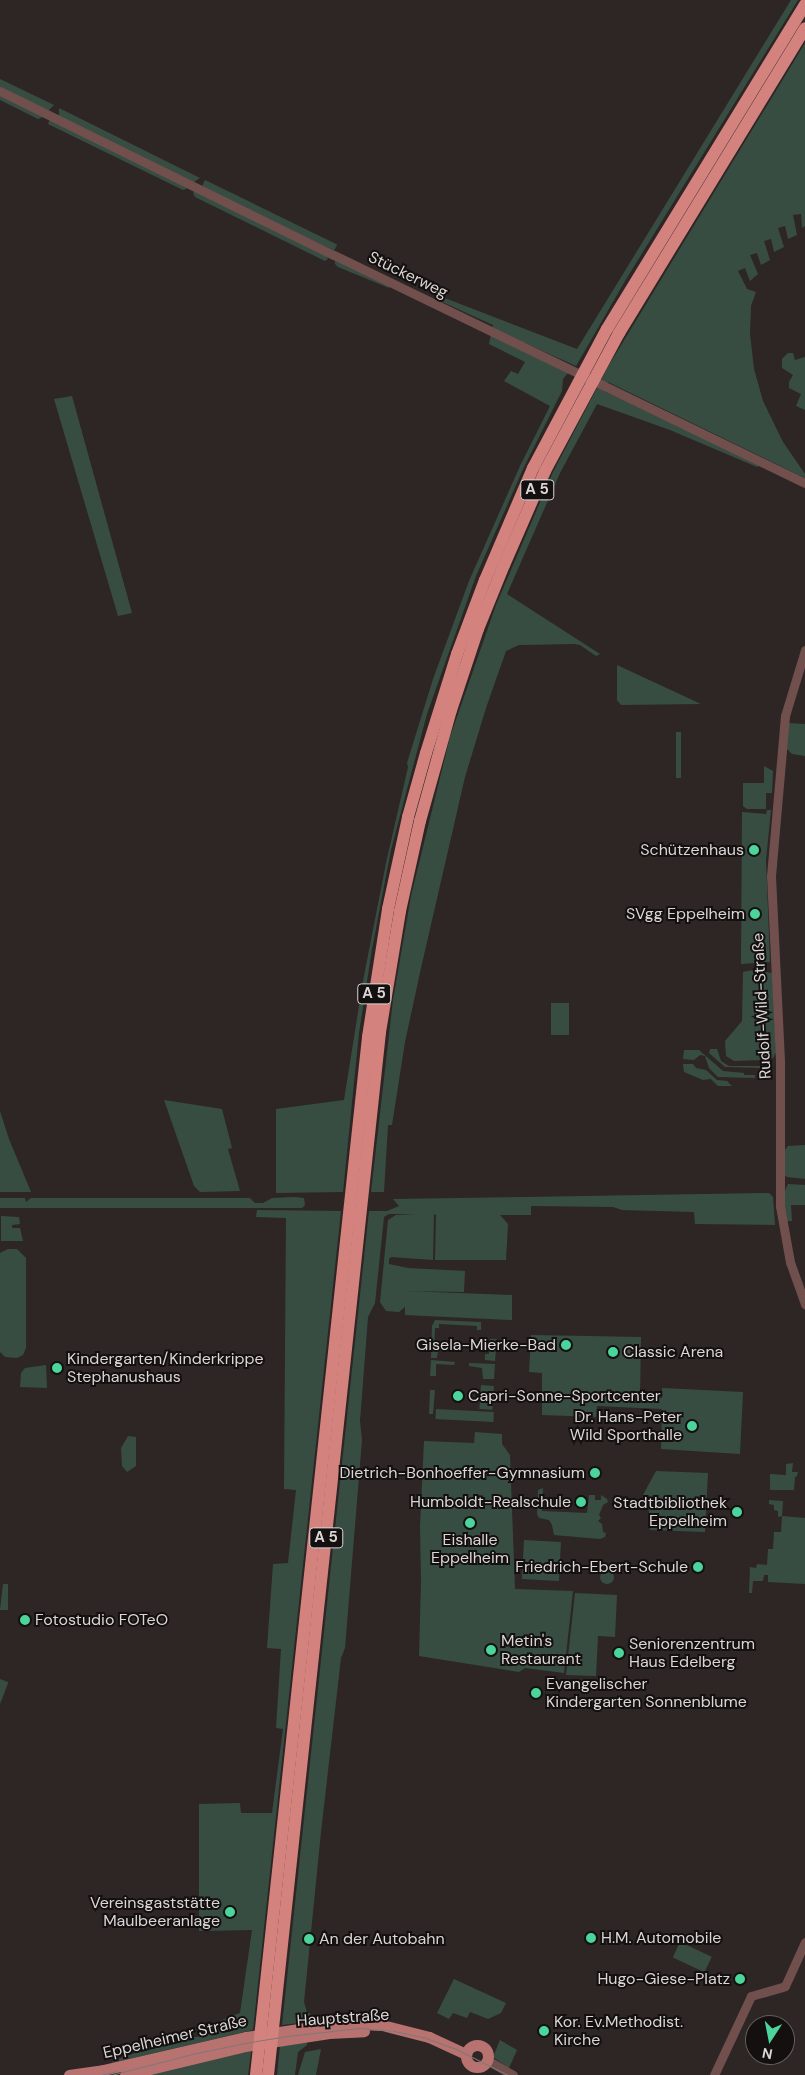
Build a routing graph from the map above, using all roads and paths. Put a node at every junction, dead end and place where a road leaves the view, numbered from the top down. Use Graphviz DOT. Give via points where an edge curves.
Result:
graph roads {
  1 [pos="805,6"];
  2 [pos="805,28"];
  3 [pos="0,91"];
  4 [pos="805,482"];
  5 [pos="805,650"];
  6 [pos="805,1304"];
  7 [pos="805,1942"];
  8 [pos="287,2035"];
  9 [pos="245,2042"];
  10 [pos="487,2060"];
  11 [pos="69,2075"];
  12 [pos="126,2075"];
  13 [pos="256,2075"];
  14 [pos="268,2075"];
  15 [pos="513,2075"];
  16 [pos="714,2075"];
  1 -- 13 [label="highway, A 5" via="607,329 533,468 467,626 411,808 388,909 368,1037"];
  2 -- 14 [label="highway, A 5" via="619,333 550,462 481,622 451,710 422,812 400,911 380,1032"];
  3 -- 4 [label="street, Stückerweg"];
  5 -- 6 [label="street, Rudolf-Wild-Straße" via="785,716 771,876 780,1063 780,1206 790,1262"];
  7 -- 16 [label="street" via="785,1986 751,1996"];
  8 -- 9 [label="main road, Eppelheimer Straße"];
  8 -- 10 [label="main road, Hauptstraße" via="331,2024 382,2025 429,2037 466,2054 473,2065 481,2066"];
  9 -- 11 [label="main road, Eppelheimer Straße"];
  9 -- 12 [label="main road, Eppelheimer Straße"];
  10 -- 15 [label="street"];
}
